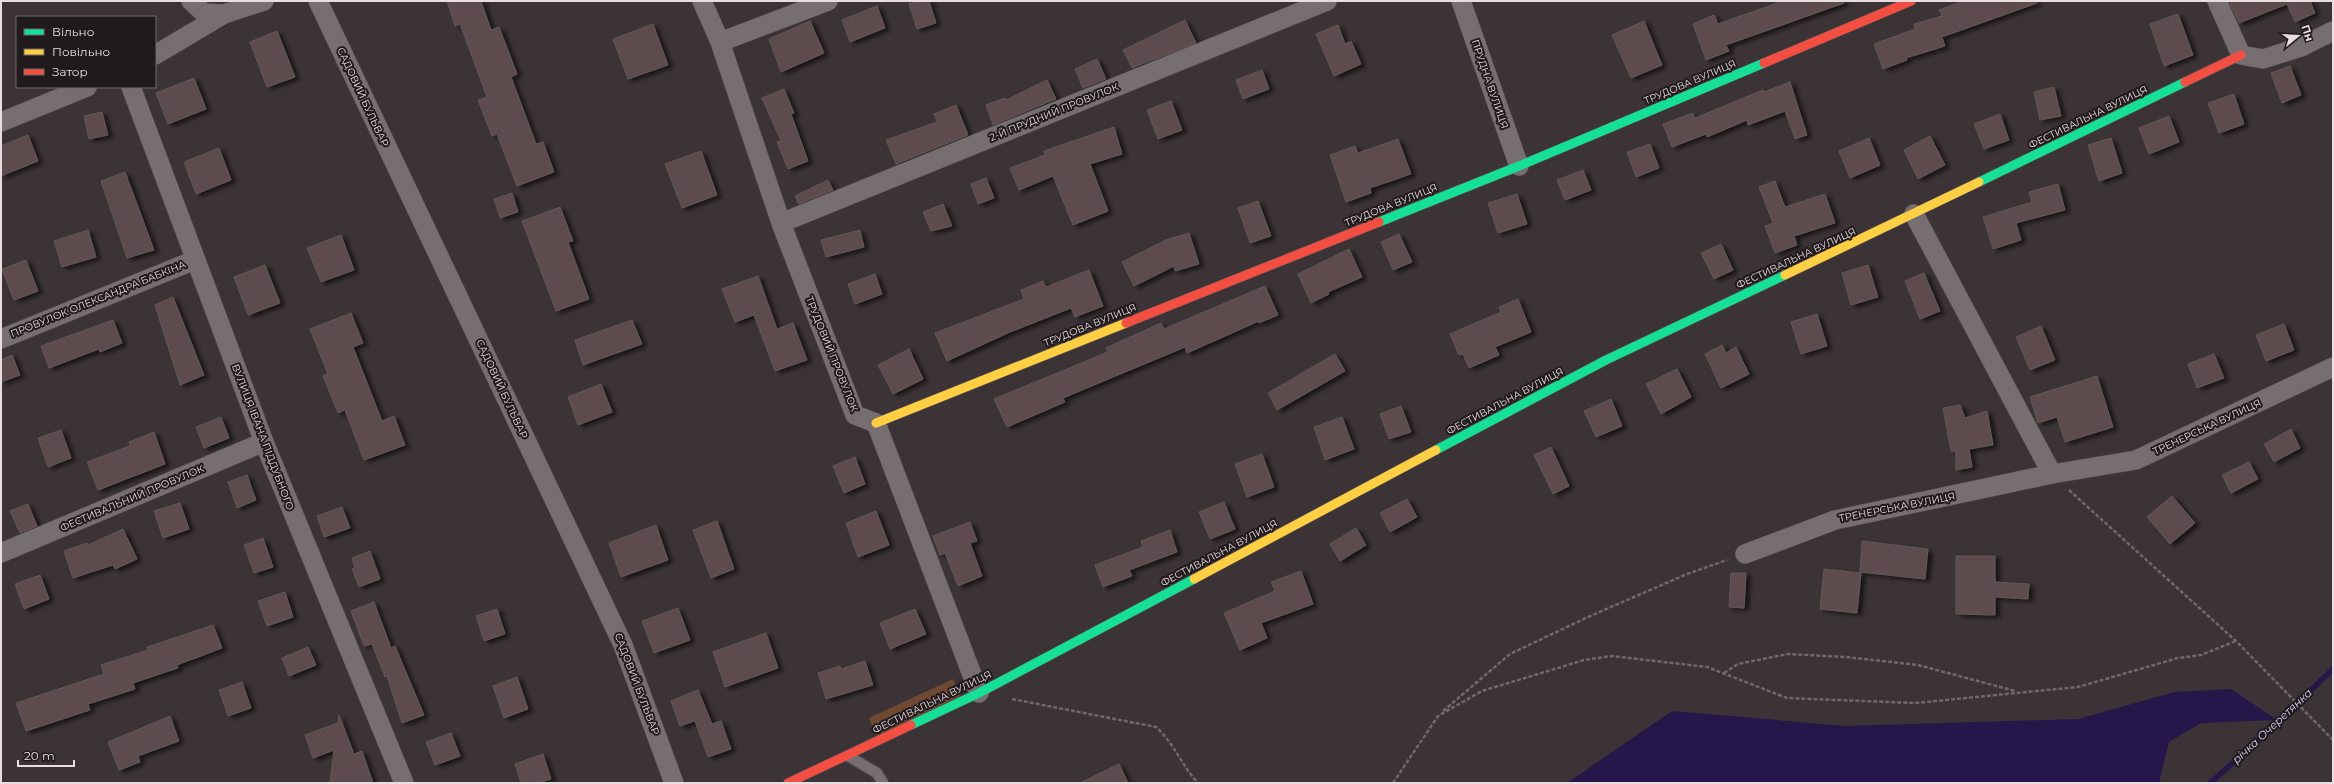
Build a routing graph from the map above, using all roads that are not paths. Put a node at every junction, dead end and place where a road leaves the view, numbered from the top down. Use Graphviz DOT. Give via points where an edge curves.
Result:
graph roads {
  1 [pos="192,1"];
  2 [pos="264,1"];
  3 [pos="318,1"];
  4 [pos="702,1"];
  5 [pos="828,1"];
  6 [pos="1327,1"];
  7 [pos="1461,1"];
  8 [pos="1911,1"];
  9 [pos="2217,1"];
  10 [pos="224,14"];
  11 [pos="2333,32"];
  12 [pos="720,42"];
  13 [pos="156,54"];
  14 [pos="2241,55"];
  15 [pos="85,88"];
  16 [pos="131,88"];
  17 [pos="1,122"];
  18 [pos="1519,166"];
  19 [pos="1914,214"];
  20 [pos="781,223"];
  21 [pos="195,260"];
  22 [pos="1,339"];
  23 [pos="2333,367"];
  24 [pos="876,422"];
  25 [pos="264,442"];
  26 [pos="2052,474"];
  27 [pos="1,553"];
  28 [pos="1745,554"];
  29 [pos="979,693"];
  30 [pos="848,756"];
  31 [pos="404,783"];
  32 [pos="674,783"];
  33 [pos="788,783"];
  34 [pos="883,783"];
  1 -- 10 [label="street" via="204,12"];
  2 -- 10 [label="street"];
  3 -- 32 [label="street, САДОВИЙ БУЛЬВАР" via="624,645"];
  4 -- 12 [label="street, ТРУДОВИЙ ПРОВУЛОК"];
  5 -- 12 [label="street"];
  6 -- 20 [label="street, 2-Й ПРУДНИЙ ПРОВУЛОК"];
  7 -- 18 [label="street, ПРУДНА ВУЛИЦЯ"];
  8 -- 18 [label="street, ТРУДОВА ВУЛИЦЯ"];
  9 -- 14 [label="street"];
  10 -- 13 [label="street"];
  11 -- 14 [label="street" via="2301,47 2263,59"];
  12 -- 20 [label="street, ТРУДОВИЙ ПРОВУЛОК"];
  14 -- 19 [label="street, ФЕСТИВАЛЬНА ВУЛИЦЯ"];
  15 -- 17 [label="street"];
  16 -- 21 [label="street, ВУЛИЦЯ ІВАНА ПІДДУБНОГО"];
  18 -- 24 [label="street, ТРУДОВА ВУЛИЦЯ"];
  19 -- 26 [label="street"];
  19 -- 29 [label="street, ФЕСТИВАЛЬНА ВУЛИЦЯ" via="1606,360"];
  20 -- 24 [label="street, ТРУДОВИЙ ПРОВУЛОК" via="855,415"];
  21 -- 22 [label="street, ПРОВУЛОК ОЛЕКСАНДРА БАБКІНА"];
  21 -- 25 [label="street, ВУЛИЦЯ ІВАНА ПІДДУБНОГО"];
  23 -- 26 [label="street, ТРЕНЕРСЬКА ВУЛИЦЯ" via="2136,460"];
  24 -- 29 [label="street"];
  25 -- 27 [label="street, ФЕСТИВАЛЬНИЙ ПРОВУЛОК"];
  25 -- 31 [label="street, ВУЛИЦЯ ІВАНА ПІДДУБНОГО"];
  26 -- 28 [label="street, ТРЕНЕРСЬКА ВУЛИЦЯ" via="1835,520"];
  29 -- 30 [label="street, ФЕСТИВАЛЬНА ВУЛИЦЯ"];
  30 -- 33 [label="street, ФЕСТИВАЛЬНА ВУЛИЦЯ"];
  30 -- 34 [label="lane" via="877,773"];
}
